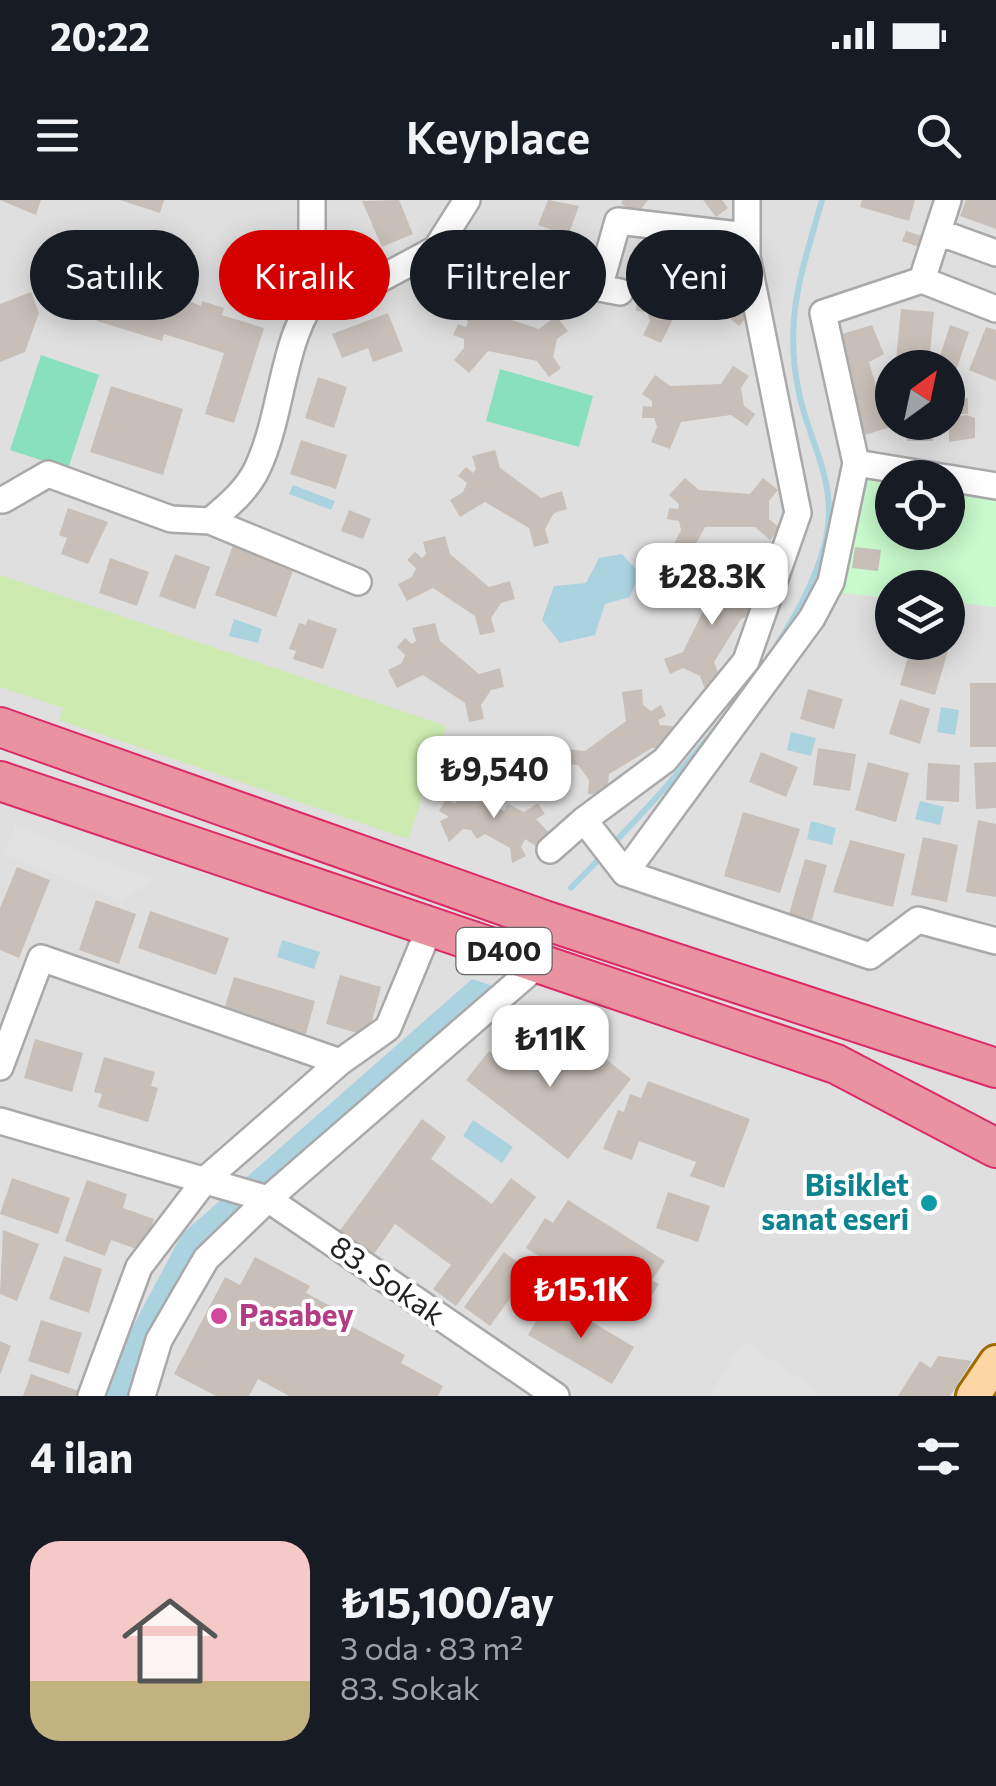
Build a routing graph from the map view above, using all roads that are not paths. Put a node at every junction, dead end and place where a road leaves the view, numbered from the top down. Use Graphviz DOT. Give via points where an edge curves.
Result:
graph roads {
  1 [pos="312,200"];
  2 [pos="466,200"];
  3 [pos="748,200"];
  4 [pos="948,200"];
  5 [pos="312,230"];
  6 [pos="695,230"];
  7 [pos="747,230"];
  8 [pos="938,232"];
  9 [pos="996,253"];
  10 [pos="390,274"];
  11 [pos="922,280"];
  12 [pos="620,292"];
  13 [pos="996,309"];
  14 [pos="301,320"];
  15 [pos="760,320"];
  16 [pos="856,462"];
  17 [pos="875,465"];
  18 [pos="965,481"];
  19 [pos="996,486"];
  20 [pos="1,502"];
  21 [pos="210,522"];
  22 [pos="358,582"];
  23 [pos="0,726"];
  24 [pos="0,781"];
  25 [pos="592,830"];
  26 [pos="550,850"];
  27 [pos="621,868"];
  28 [pos="430,927"];
  29 [pos="996,941"];
  30 [pos="540,963"];
  31 [pos="340,1062"];
  32 [pos="0,1068"];
  33 [pos="996,1068"];
  34 [pos="0,1121"];
  35 [pos="996,1148"];
  36 [pos="206,1179"];
  37 [pos="266,1198"];
  38 [pos="996,1362"];
  39 [pos="541,1392"];
  40 [pos="91,1396"];
  41 [pos="142,1396"];
  42 [pos="972,1396"];
  1 -- 5 [label="street"];
  2 -- 10 [label="street" via="436,249"];
  3 -- 7 [label="street"];
  4 -- 8 [label="street"];
  6 -- 12 [label="street" via="618,221 599,288"];
  8 -- 9 [label="street"];
  8 -- 11 [label="street"];
  11 -- 13 [label="street"];
  11 -- 16 [label="street" via="824,313"];
  14 -- 21 [label="street" via="257,470"];
  15 -- 25 [label="street" via="798,512 746,660 666,760"];
  16 -- 17 [label="street"];
  16 -- 27 [label="street" via="831,582 812,618"];
  18 -- 19 [label="street"];
  20 -- 21 [label="street" via="48,474 171,518"];
  21 -- 22 [label="street"];
  23 -- 33 [label="highway, D400" via="544,920"];
  24 -- 28 [label="highway, D400"];
  25 -- 26 [label="street"];
  25 -- 27 [label="street"];
  27 -- 29 [label="street" via="870,956 918,920"];
  28 -- 30 [label="highway, D400"];
  28 -- 31 [label="street" via="388,1028"];
  30 -- 35 [label="highway, D400" via="836,1064"];
  30 -- 37 [label="street"];
  31 -- 32 [label="street" via="41,958"];
  31 -- 36 [label="street"];
  34 -- 36 [label="street, 83. Sokak"];
  36 -- 37 [label="street, 83. Sokak"];
  36 -- 40 [label="street" via="139,1267"];
  37 -- 39 [label="street, 83. Sokak"];
  37 -- 41 [label="street" via="206,1259 159,1340"];
  38 -- 42 [label="main road"];
}
